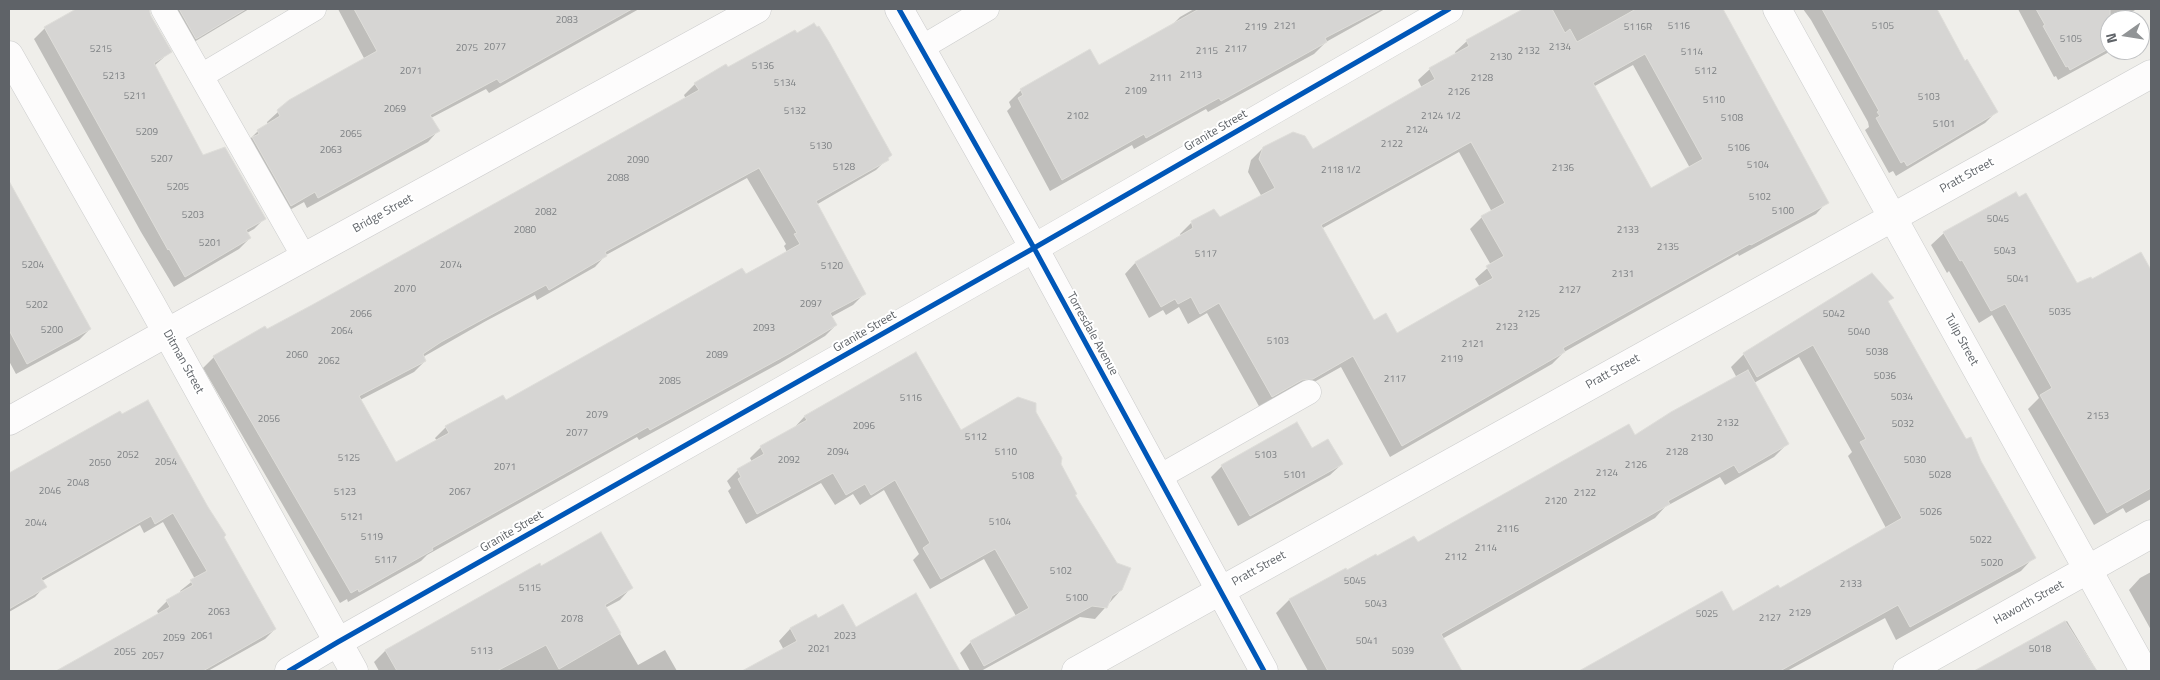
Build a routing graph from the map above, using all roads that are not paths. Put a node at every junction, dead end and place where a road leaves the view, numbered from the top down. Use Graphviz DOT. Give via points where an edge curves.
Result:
graph roads {
  1 [pos="163,9"];
  2 [pos="314,9"];
  3 [pos="757,9"];
  4 [pos="899,9"];
  5 [pos="987,9"];
  6 [pos="1449,9"];
  7 [pos="1777,9"];
  8 [pos="922,48"];
  9 [pos="9,55"];
  10 [pos="2151,74"];
  11 [pos="201,76"];
  12 [pos="1892,216"];
  13 [pos="1034,248"];
  14 [pos="304,257"];
  15 [pos="167,333"];
  16 [pos="1309,392"];
  17 [pos="9,421"];
  18 [pos="1159,477"];
  19 [pos="2151,534"];
  20 [pos="2088,570"];
  21 [pos="1220,591"];
  22 [pos="338,642"];
  23 [pos="290,671"];
  24 [pos="354,671"];
  25 [pos="1076,671"];
  26 [pos="1264,671"];
  27 [pos="1906,671"];
  28 [pos="2144,671"];
  1 -- 11 [label="lane"];
  2 -- 11 [label="lane"];
  3 -- 14 [label="street, Bridge Street"];
  4 -- 8 [label="street, Torresdale Avenue"];
  5 -- 8 [label="lane"];
  6 -- 13 [label="street, Granite Street"];
  7 -- 12 [label="street, Tulip Street"];
  8 -- 13 [label="street, Torresdale Avenue"];
  9 -- 15 [label="street, Ditman Street"];
  10 -- 12 [label="street, Pratt Street"];
  11 -- 14 [label="lane"];
  12 -- 20 [label="street, Tulip Street"];
  12 -- 21 [label="street, Pratt Street"];
  13 -- 18 [label="street, Torresdale Avenue"];
  13 -- 22 [label="street, Granite Street"];
  14 -- 15 [label="street, Bridge Street"];
  15 -- 17 [label="street, Bridge Street"];
  15 -- 22 [label="street, Ditman Street"];
  16 -- 18 [label="lane"];
  18 -- 21 [label="street, Torresdale Avenue"];
  19 -- 20 [label="street, Haworth Street"];
  20 -- 27 [label="street, Haworth Street"];
  20 -- 28 [label="street, Tulip Street"];
  21 -- 25 [label="street, Pratt Street"];
  21 -- 26 [label="street, Torresdale Avenue"];
  22 -- 23 [label="street, Granite Street"];
  22 -- 24 [label="street, Ditman Street"];
}
